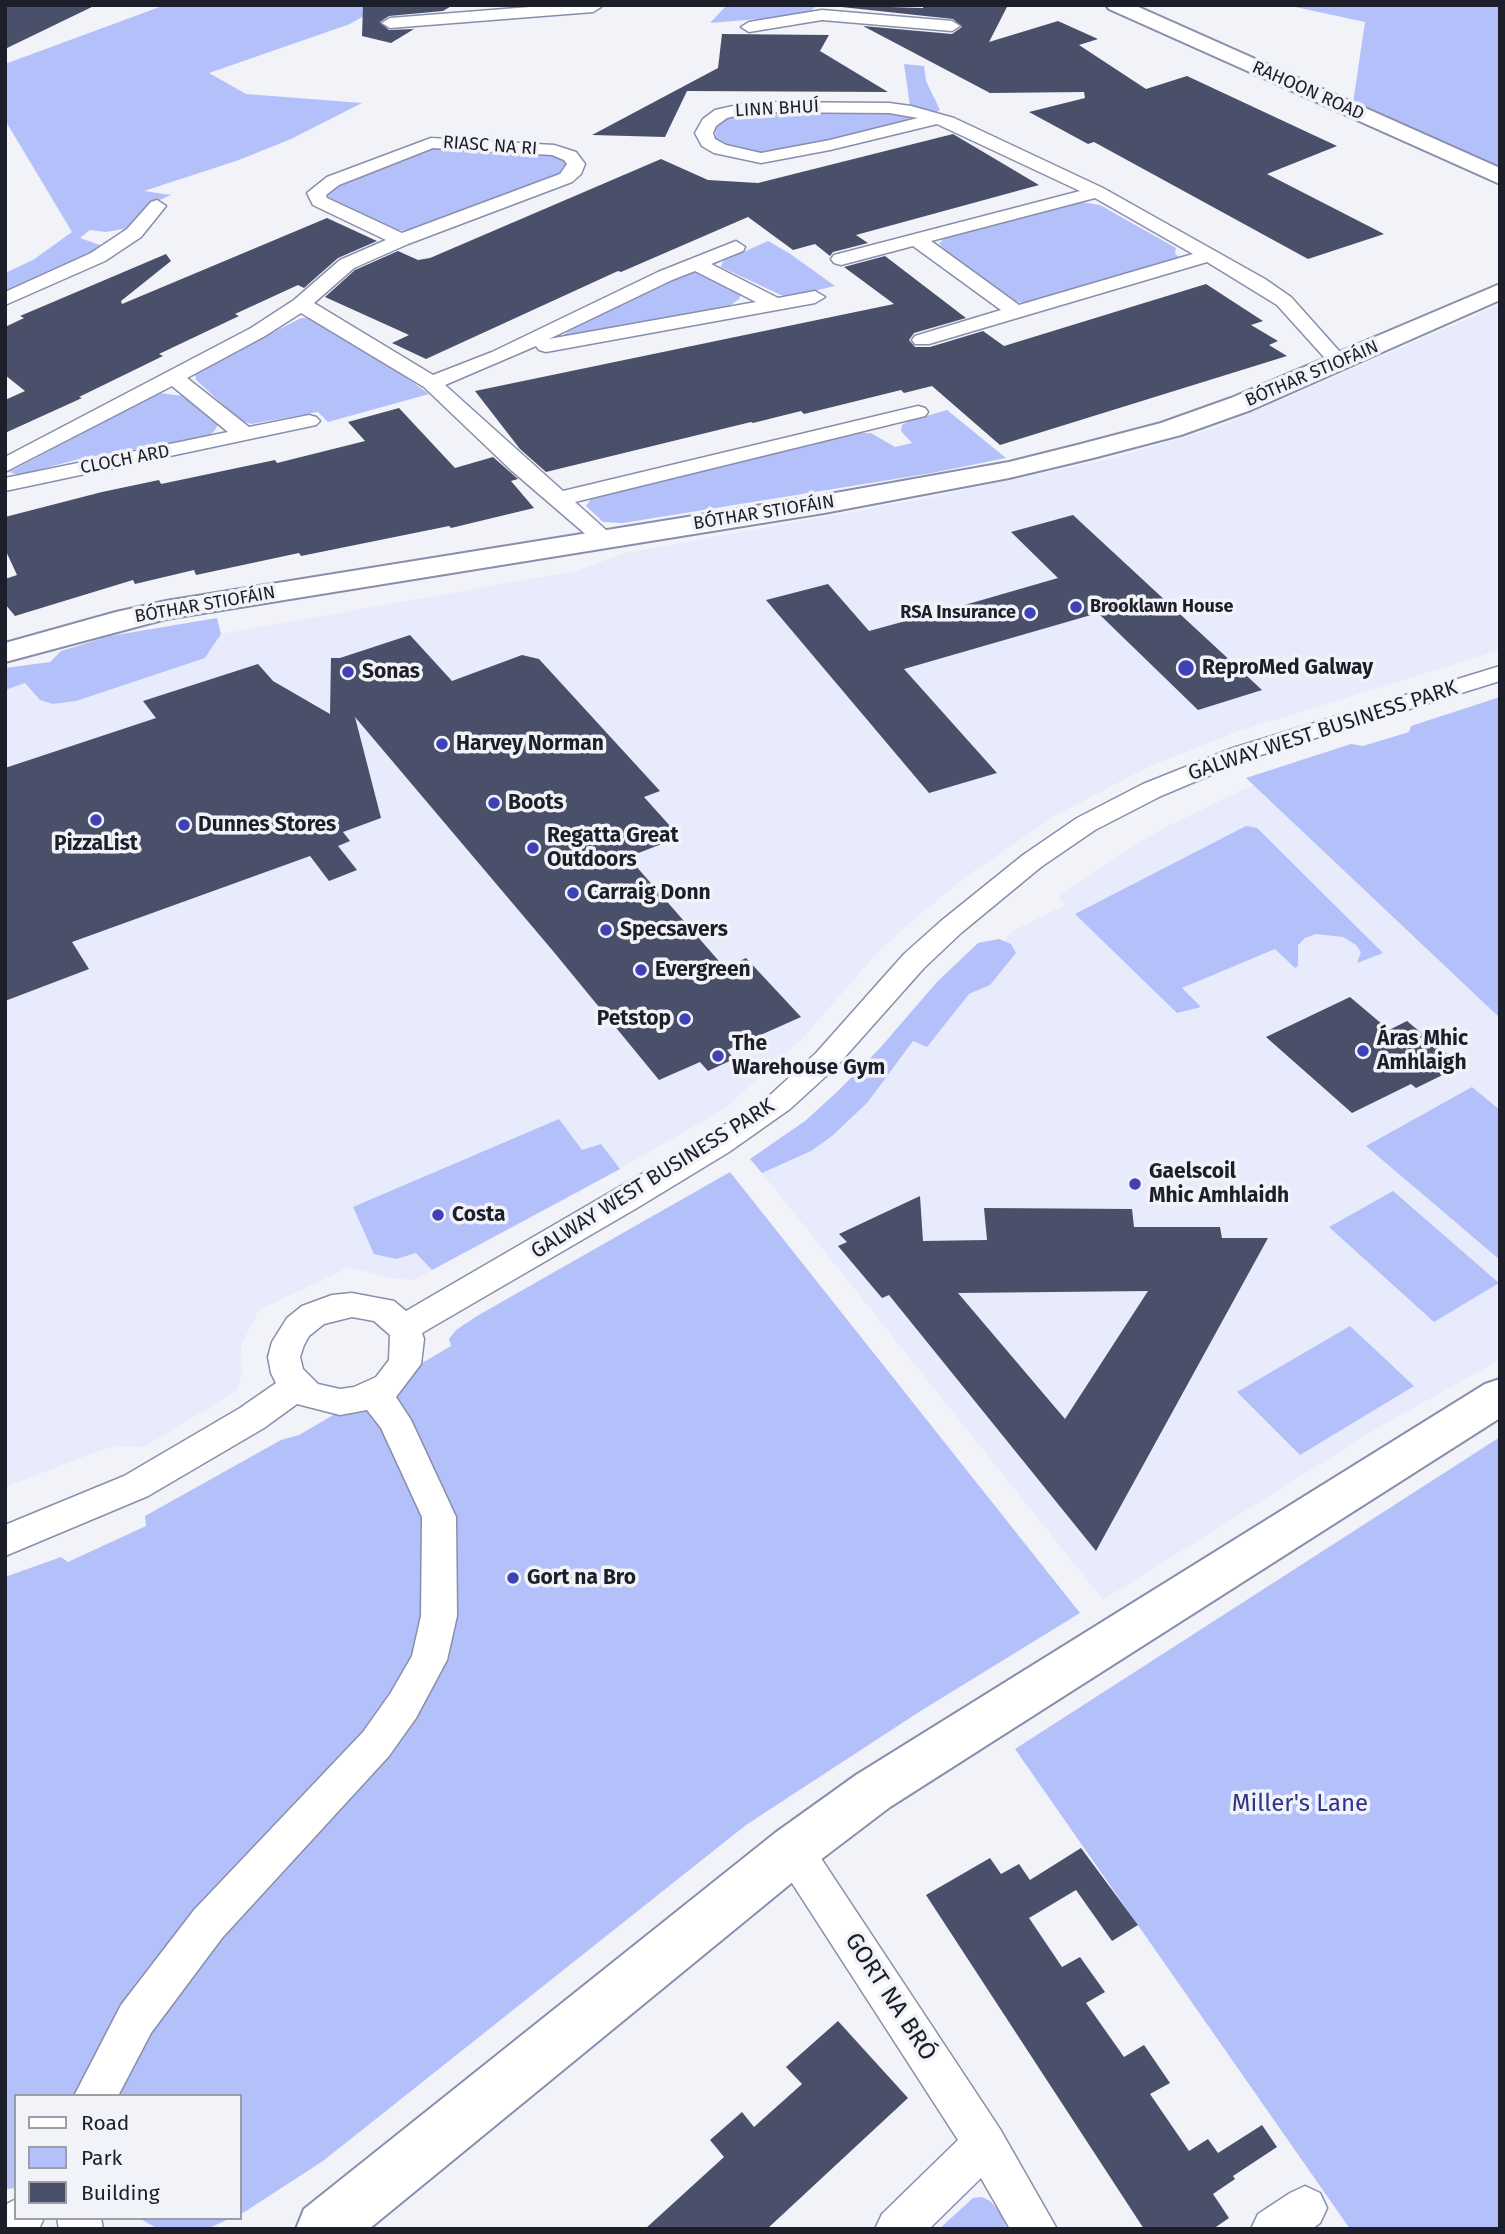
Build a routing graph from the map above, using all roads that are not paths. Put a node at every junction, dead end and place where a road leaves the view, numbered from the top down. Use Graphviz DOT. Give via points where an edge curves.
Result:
graph roads {
  1 [pos="1116,5"];
  2 [pos="593,7"];
  3 [pos="512,9"];
  4 [pos="826,10"];
  5 [pos="390,23"];
  6 [pos="952,26"];
  7 [pos="749,27"];
  8 [pos="938,118"];
  9 [pos="1500,177"];
  10 [pos="1097,192"];
  11 [pos="157,206"];
  12 [pos="916,239"];
  13 [pos="401,240"];
  14 [pos="736,247"];
  15 [pos="1209,255"];
  16 [pos="841,259"];
  17 [pos="695,263"];
  18 [pos="1500,291"];
  19 [pos="814,297"];
  20 [pos="5,299"];
  21 [pos="301,303"];
  22 [pos="775,304"];
  23 [pos="1017,313"];
  24 [pos="922,340"];
  25 [pos="227,349"];
  26 [pos="499,356"];
  27 [pos="1339,362"];
  28 [pos="173,377"];
  29 [pos="431,383"];
  30 [pos="918,412"];
  31 [pos="309,421"];
  32 [pos="245,435"];
  33 [pos="5,466"];
  34 [pos="5,485"];
  35 [pos="559,499"];
  36 [pos="605,539"];
  37 [pos="5,653"];
  38 [pos="1500,673"];
  39 [pos="404,1328"];
  40 [pos="296,1386"];
  41 [pos="374,1394"];
  42 [pos="1500,1396"];
  43 [pos="5,1541"];
  44 [pos="793,1850"];
  45 [pos="96,2094"];
  46 [pos="985,2144"];
  47 [pos="323,2227"];
  48 [pos="897,2229"];
  49 [pos="1035,2229"];
  1 -- 9 [label="street, RAHOON ROAD"];
  2 -- 3 [label="street"];
  3 -- 5 [label="street"];
  4 -- 6 [label="street"];
  4 -- 7 [label="street"];
  8 -- 8 [label="street, LINN BHUÍ" via="877,107 751,107 721,114 705,133 708,142 720,149 761,158"];
  8 -- 10 [label="street, LINN BHUÍ"];
  10 -- 12 [label="street"];
  10 -- 15 [label="street, LINN BHUÍ"];
  11 -- 20 [label="street" via="142,226 114,248"];
  12 -- 16 [label="street"];
  12 -- 23 [label="street"];
  13 -- 13 [label="street, RIASC NA RI" via="566,177 575,170 575,161 554,150 430,143 333,181 316,193 319,201"];
  13 -- 21 [label="street, RIASC NA RI" via="347,264"];
  14 -- 17 [label="street"];
  15 -- 23 [label="street"];
  15 -- 27 [label="street, LINN BHUÍ" via="1284,301"];
  17 -- 22 [label="street"];
  17 -- 26 [label="street"];
  18 -- 27 [label="street, BÓTHAR STIOFÁIN"];
  19 -- 22 [label="street"];
  21 -- 25 [label="street, RIASC NA RI"];
  21 -- 29 [label="street"];
  22 -- 26 [label="street"];
  23 -- 24 [label="street"];
  25 -- 28 [label="street, CLOCH ARD"];
  26 -- 29 [label="street"];
  27 -- 36 [label="street, BÓTHAR STIOFÁIN" via="1205,418 1083,452 956,480"];
  28 -- 32 [label="street"];
  28 -- 33 [label="street, CLOCH ARD"];
  29 -- 35 [label="street"];
  30 -- 35 [label="street"];
  31 -- 32 [label="street, CLOCH ARD"];
  32 -- 34 [label="street, CLOCH ARD"];
  35 -- 36 [label="street"];
  36 -- 37 [label="street, BÓTHAR STIOFÁIN" via="166,610"];
  38 -- 39 [label="street, GALWAY WEST BUSINESS PARK" via="1242,753 1152,790 1086,824 951,927 914,961 826,1060 771,1109"];
  39 -- 40 [label="street" via="383,1310 368,1306 332,1307 313,1315 288,1342 287,1373"];
  39 -- 41 [label="street" via="408,1339 405,1364 393,1381"];
  40 -- 41 [label="street" via="309,1395 340,1402"];
  40 -- 43 [label="street" via="252,1418 136,1486"];
  41 -- 45 [label="street" via="394,1420 439,1517 439,1616 429,1660 376,1744 208,1924 136,2019"];
  42 -- 44 [label="street" via="955,1738"];
  44 -- 46 [label="street, GORT NA BRÓ"];
  44 -- 47 [label="street"];
  46 -- 48 [label="street"];
  46 -- 49 [label="street, GORT NA BRÓ"];
}
